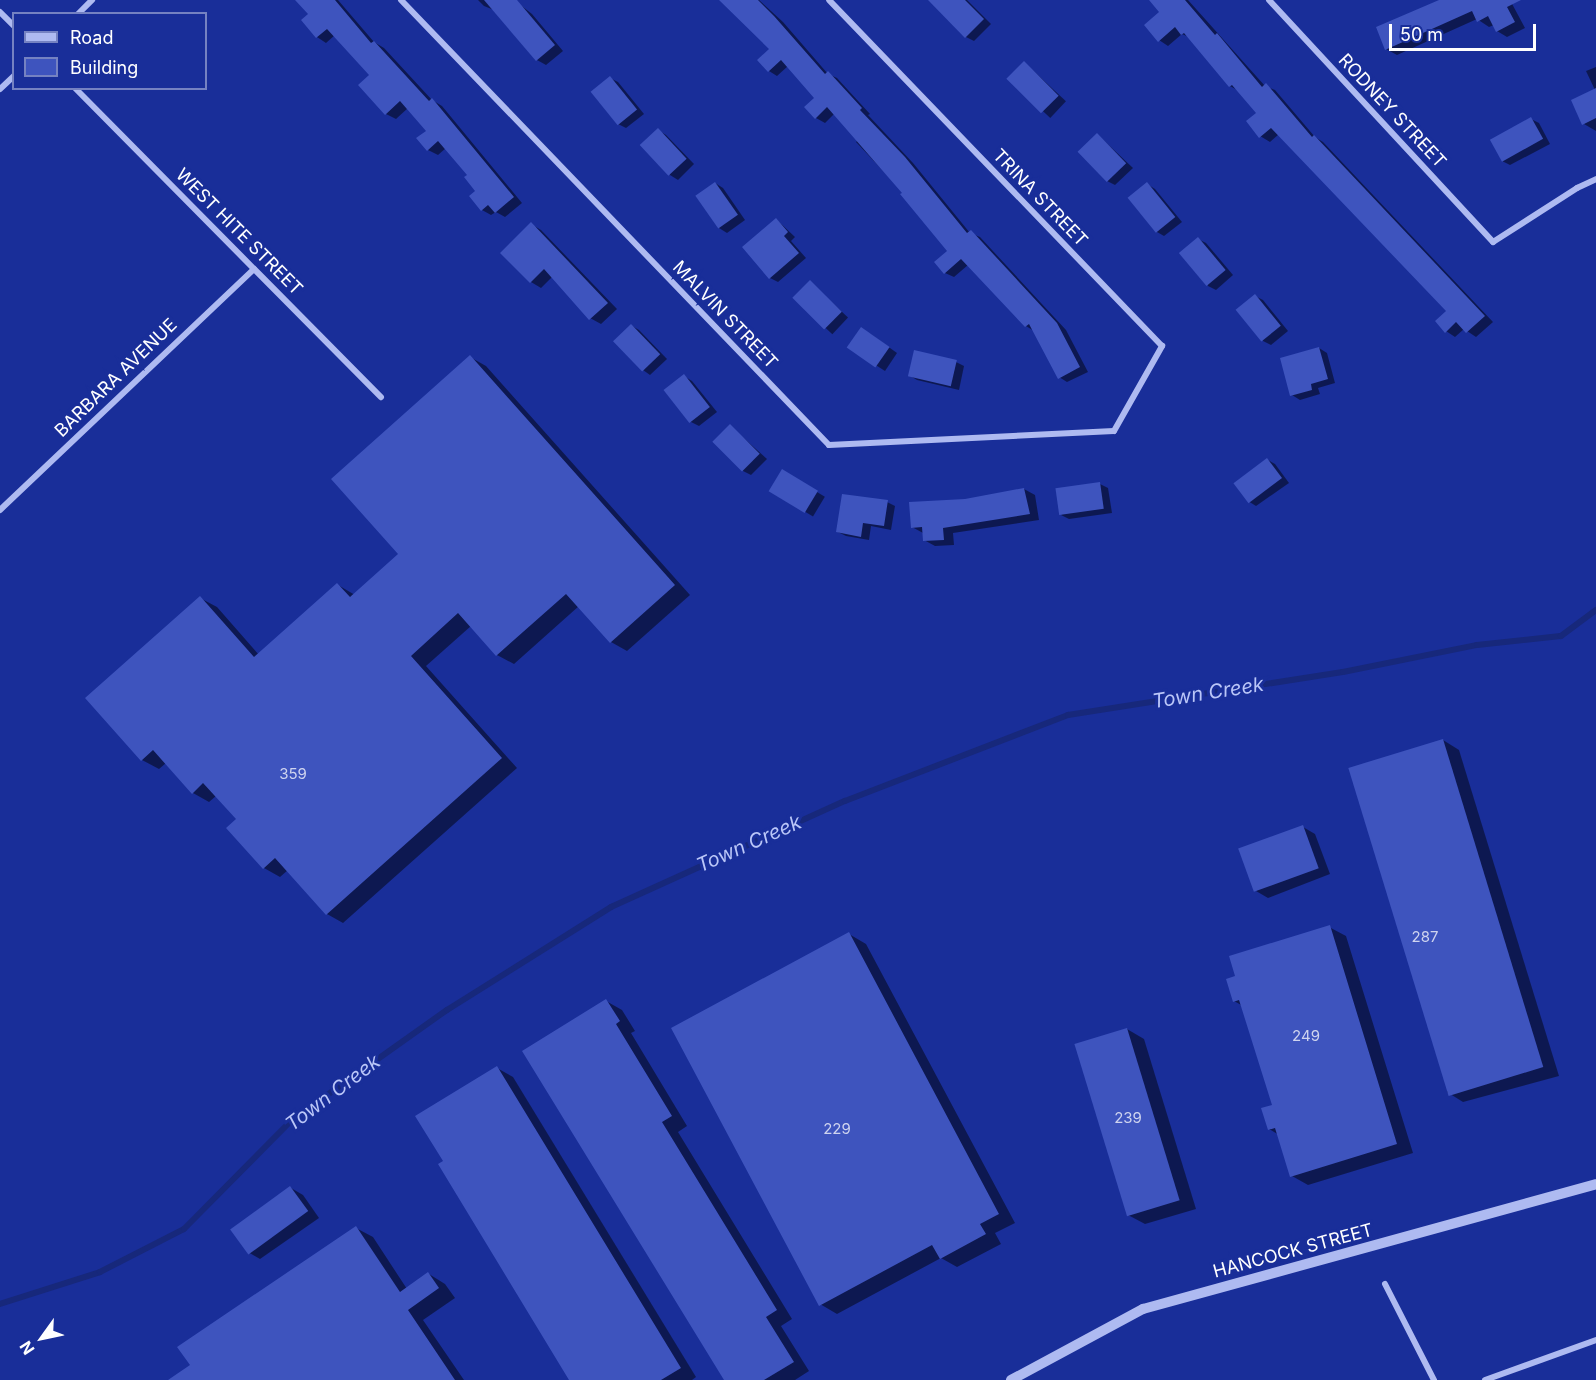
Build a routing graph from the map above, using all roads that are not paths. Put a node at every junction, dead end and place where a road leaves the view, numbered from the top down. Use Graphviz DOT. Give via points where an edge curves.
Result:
graph roads {
  1 [pos="92,0"];
  2 [pos="401,0"];
  3 [pos="829,0"];
  4 [pos="1269,0"];
  5 [pos="0,12"];
  6 [pos="80,12"];
  7 [pos="12,24"];
  8 [pos="12,78"];
  9 [pos="0,89"];
  10 [pos="77,90"];
  11 [pos="1596,179"];
  12 [pos="254,269"];
  13 [pos="381,397"];
  14 [pos="1114,431"];
  15 [pos="0,510"];
  16 [pos="1596,1184"];
  17 [pos="1385,1284"];
  18 [pos="1596,1340"];
  19 [pos="1011,1380"];
  20 [pos="1434,1380"];
  21 [pos="1485,1380"];
  1 -- 6 [label="street"];
  2 -- 14 [label="street, MALVIN STREET" via="829,445"];
  3 -- 14 [label="street, TRINA STREET" via="1162,346"];
  4 -- 11 [label="street, RODNEY STREET" via="1493,242"];
  5 -- 7 [label="street"];
  8 -- 9 [label="street"];
  10 -- 12 [label="street, WEST HITE STREET"];
  12 -- 13 [label="street, WEST HITE STREET"];
  12 -- 15 [label="street, BARBARA AVENUE"];
  16 -- 19 [label="street, HANCOCK STREET" via="1143,1309"];
  17 -- 20 [label="street"];
  18 -- 21 [label="street"];
}
